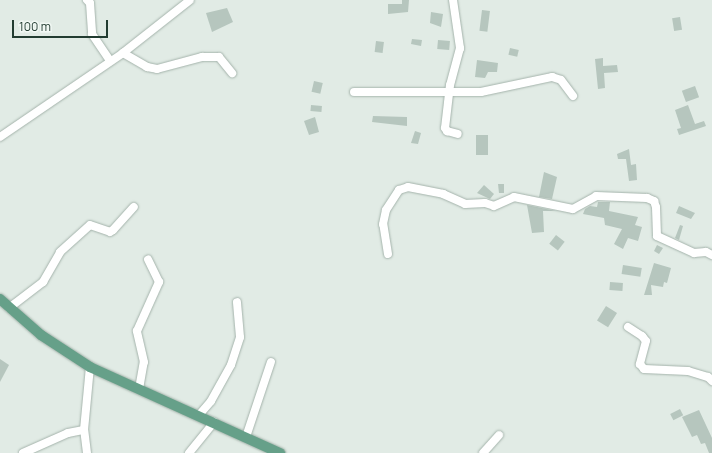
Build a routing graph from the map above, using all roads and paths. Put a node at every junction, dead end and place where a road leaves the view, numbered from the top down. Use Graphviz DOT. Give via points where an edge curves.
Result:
graph roads {
  1 [pos="87,0"];
  2 [pos="190,0"];
  3 [pos="453,0"];
  4 [pos="123,53"];
  5 [pos="110,62"];
  6 [pos="232,73"];
  7 [pos="354,92"];
  8 [pos="449,93"];
  9 [pos="573,96"];
  10 [pos="458,134"];
  11 [pos="0,137"];
  12 [pos="134,207"];
  13 [pos="388,254"];
  14 [pos="712,255"];
  15 [pos="148,260"];
  16 [pos="0,299"];
  17 [pos="237,302"];
  18 [pos="9,308"];
  19 [pos="628,327"];
  20 [pos="271,362"];
  21 [pos="90,367"];
  22 [pos="712,381"];
  23 [pos="139,389"];
  24 [pos="199,415"];
  25 [pos="214,422"];
  26 [pos="84,430"];
  27 [pos="498,434"];
  28 [pos="246,437"];
  29 [pos="23,453"];
  30 [pos="87,453"];
  31 [pos="189,453"];
  32 [pos="280,453"];
  33 [pos="483,453"];
  1 -- 5 [label="street" via="90,3 92,34"];
  2 -- 4 [label="street"];
  3 -- 8 [label="street" via="460,48"];
  4 -- 5 [label="street"];
  4 -- 6 [label="street" via="147,67 157,69 212,55 223,60"];
  5 -- 11 [label="street"];
  7 -- 8 [label="street"];
  8 -- 9 [label="street" via="482,92 552,77 561,80"];
  8 -- 10 [label="street" via="445,128 448,132"];
  12 -- 18 [label="street" via="110,232 90,225 60,252 43,282"];
  13 -- 14 [label="street" via="383,224 386,210 399,190 408,187 423,188 471,205 485,203 497,206 514,197 573,209 596,196 647,198 654,201 656,207 657,236 694,253 706,252"];
  15 -- 23 [label="street" via="159,282 137,331 144,362"];
  16 -- 18 [label="main road"];
  17 -- 24 [label="street" via="240,337 231,365 211,401"];
  18 -- 21 [label="main road" via="70,356"];
  19 -- 22 [label="street" via="642,336 646,342 640,364 644,370 688,371 708,377"];
  20 -- 28 [label="street"];
  21 -- 23 [label="main road"];
  21 -- 26 [label="street"];
  23 -- 24 [label="main road"];
  24 -- 25 [label="main road"];
  25 -- 28 [label="main road"];
  25 -- 31 [label="street"];
  26 -- 29 [label="street" via="68,433"];
  26 -- 30 [label="street"];
  27 -- 33 [label="street"];
  28 -- 32 [label="main road"];
}
